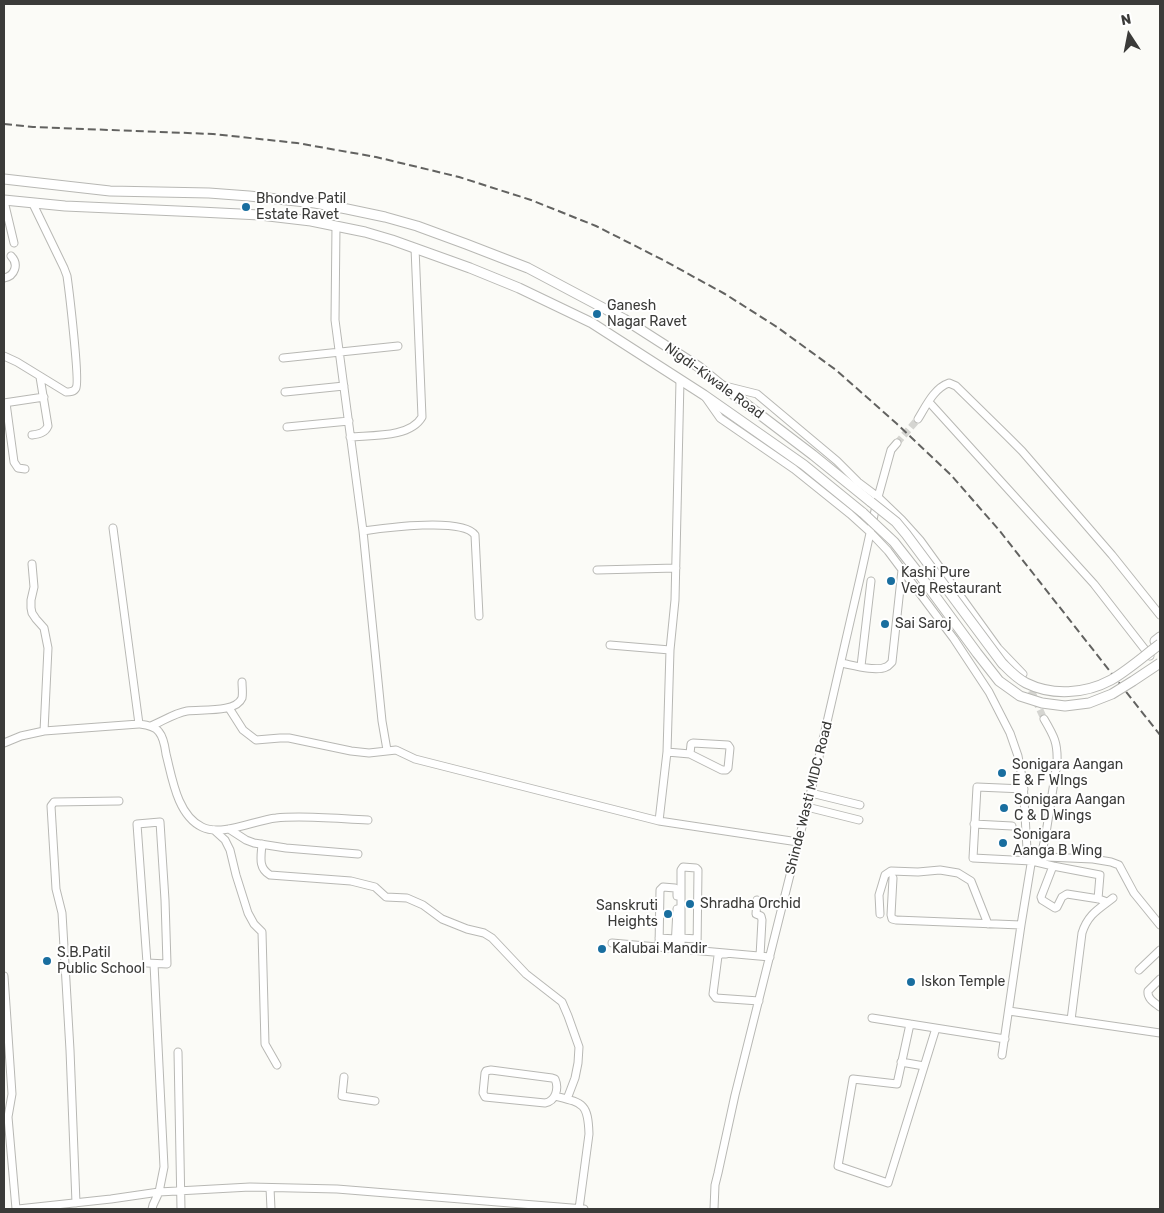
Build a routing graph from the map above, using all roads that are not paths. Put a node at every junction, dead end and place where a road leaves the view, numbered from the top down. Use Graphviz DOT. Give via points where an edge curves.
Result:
graph roads {
  1 [pos="4,180"];
  2 [pos="4,201"];
  3 [pos="33,204"];
  4 [pos="336,226"];
  5 [pos="14,243"];
  6 [pos="414,248"];
  7 [pos="11,256"];
  8 [pos="4,278"];
  9 [pos="398,346"];
  10 [pos="339,352"];
  11 [pos="4,356"];
  12 [pos="283,358"];
  13 [pos="40,376"];
  14 [pos="680,380"];
  15 [pos="721,385"];
  16 [pos="344,386"];
  17 [pos="285,392"];
  18 [pos="704,395"];
  19 [pos="44,397"];
  20 [pos="929,402"];
  21 [pos="5,403"];
  22 [pos="918,418"];
  23 [pos="348,421"];
  24 [pos="287,427"];
  25 [pos="32,435"];
  26 [pos="350,437"];
  27 [pos="897,443"];
  28 [pos="25,469"];
  29 [pos="878,497"];
  30 [pos="113,528"];
  31 [pos="363,531"];
  32 [pos="870,533"];
  33 [pos="32,564"];
  34 [pos="676,568"];
  35 [pos="597,570"];
  36 [pos="902,570"];
  37 [pos="871,581"];
  38 [pos="1160,615"];
  39 [pos="479,616"];
  40 [pos="1159,643"];
  41 [pos="610,644"];
  42 [pos="670,650"];
  43 [pos="1160,662"];
  44 [pos="841,663"];
  45 [pos="861,666"];
  46 [pos="1023,674"];
  47 [pos="242,682"];
  48 [pos="229,708"];
  49 [pos="1044,719"];
  50 [pos="139,724"];
  51 [pos="152,726"];
  52 [pos="44,731"];
  53 [pos="4,742"];
  54 [pos="387,750"];
  55 [pos="667,752"];
  56 [pos="690,754"];
  57 [pos="1024,789"];
  58 [pos="811,793"];
  59 [pos="820,796"];
  60 [pos="119,800"];
  61 [pos="860,805"];
  62 [pos="807,808"];
  63 [pos="817,810"];
  64 [pos="368,820"];
  65 [pos="859,820"];
  66 [pos="659,821"];
  67 [pos="974,824"];
  68 [pos="1012,826"];
  69 [pos="229,829"];
  70 [pos="214,830"];
  71 [pos="798,842"];
  72 [pos="262,844"];
  73 [pos="358,854"];
  74 [pos="1032,858"];
  75 [pos="1041,858"];
  76 [pos="1053,866"];
  77 [pos="893,878"];
  78 [pos="1098,899"];
  79 [pos="757,900"];
  80 [pos="880,914"];
  81 [pos="988,924"];
  82 [pos="1021,925"];
  83 [pos="1160,925"];
  84 [pos="660,938"];
  85 [pos="678,938"];
  86 [pos="697,939"];
  87 [pos="612,943"];
  88 [pos="659,947"];
  89 [pos="678,949"];
  90 [pos="697,950"];
  91 [pos="1160,950"];
  92 [pos="760,956"];
  93 [pos="770,958"];
  94 [pos="154,964"];
  95 [pos="1138,970"];
  96 [pos="4,976"];
  97 [pos="1160,979"];
  98 [pos="759,1001"];
  99 [pos="1160,1007"];
  100 [pos="1009,1011"];
  101 [pos="872,1018"];
  102 [pos="1071,1020"];
  103 [pos="910,1024"];
  104 [pos="936,1028"];
  105 [pos="1160,1033"];
  106 [pos="1005,1039"];
  107 [pos="178,1052"];
  108 [pos="1002,1055"];
  109 [pos="901,1062"];
  110 [pos="277,1064"];
  111 [pos="924,1066"];
  112 [pos="344,1077"];
  113 [pos="7,1080"];
  114 [pos="555,1096"];
  115 [pos="567,1099"];
  116 [pos="375,1101"];
  117 [pos="270,1188"];
  118 [pos="180,1191"];
  119 [pos="159,1192"];
  120 [pos="76,1203"];
  121 [pos="17,1209"];
  122 [pos="152,1209"];
  123 [pos="181,1209"];
  124 [pos="271,1209"];
  125 [pos="579,1209"];
  126 [pos="584,1209"];
  127 [pos="714,1209"];
  1 -- 15 [label="main road, Nigdi-Kiwale Road" via="110,191 209,193 283,199 348,209 417,226 528,268 624,319 699,367"];
  2 -- 3 [label="main road, Nigdi-Kiwale Road"];
  2 -- 5 [label="street"];
  3 -- 4 [label="main road, Nigdi-Kiwale Road" via="260,216"];
  3 -- 13 [label="street" via="67,276 78,385 72,392 66,392"];
  4 -- 6 [label="main road, Nigdi-Kiwale Road"];
  4 -- 10 [label="street" via="335,320"];
  6 -- 14 [label="main road, Nigdi-Kiwale Road" via="519,288 592,323"];
  6 -- 26 [label="street" via="422,417 405,431"];
  7 -- 8 [label="street" via="14,271"];
  9 -- 10 [label="street"];
  10 -- 12 [label="street"];
  10 -- 16 [label="street"];
  11 -- 13 [label="street"];
  13 -- 19 [label="street"];
  14 -- 18 [label="main road, Nigdi-Kiwale Road"];
  14 -- 34 [label="street"];
  15 -- 29 [label="street" via="758,394"];
  15 -- 40 [label="main road, Nigdi-Kiwale Road, bridge" via="896,522 998,657 1025,682 1059,692 1097,686"];
  16 -- 17 [label="street"];
  16 -- 23 [label="street"];
  18 -- 32 [label="street" via="720,418 807,479"];
  18 -- 43 [label="main road, Nigdi-Kiwale Road, bridge" via="804,465 863,512 894,542 999,681 1020,696 1065,706 1089,703 1112,694"];
  19 -- 21 [label="street"];
  19 -- 25 [label="street" via="47,430"];
  20 -- 22 [label="street"];
  20 -- 38 [label="street" via="943,385 956,386 1022,451"];
  20 -- 40 [label="street" via="1089,578 1150,657"];
  21 -- 28 [label="street" via="14,462 18,468"];
  23 -- 24 [label="street"];
  23 -- 26 [label="street"];
  26 -- 31 [label="street"];
  27 -- 29 [label="street, Shinde Wasti MIDC Road"];
  29 -- 32 [label="street, Shinde Wasti MIDC Road"];
  29 -- 46 [label="street" via="920,540 998,648"];
  30 -- 50 [label="street"];
  31 -- 39 [label="street" via="440,525 473,532"];
  31 -- 54 [label="street"];
  32 -- 36 [label="street"];
  32 -- 44 [label="street, Shinde Wasti MIDC Road"];
  33 -- 52 [label="street" via="31,608 44,628 48,648"];
  34 -- 35 [label="street"];
  34 -- 42 [label="street"];
  36 -- 45 [label="street" via="892,662 884,668"];
  36 -- 57 [label="street" via="989,692 1010,733"];
  37 -- 45 [label="street"];
  41 -- 42 [label="street"];
  42 -- 55 [label="street"];
  44 -- 45 [label="street"];
  44 -- 58 [label="street, Shinde Wasti MIDC Road"];
  47 -- 48 [label="street" via="240,700"];
  48 -- 51 [label="street" via="187,711"];
  48 -- 54 [label="street" via="243,730 256,740 290,738 351,751"];
  49 -- 75 [label="street" via="1058,751"];
  50 -- 51 [label="street"];
  50 -- 52 [label="street"];
  51 -- 70 [label="street" via="163,741 175,789 186,813 202,827"];
  52 -- 53 [label="street"];
  54 -- 66 [label="street"];
  55 -- 56 [label="street"];
  55 -- 66 [label="street"];
  56 -- 56 [label="street" via="722,770 728,768 728,745 693,743"];
  57 -- 67 [label="street" via="977,787"];
  57 -- 74 [label="street" via="1027,849"];
  58 -- 59 [label="street"];
  58 -- 62 [label="street, Shinde Wasti MIDC Road"];
  59 -- 61 [label="street"];
  59 -- 63 [label="street"];
  60 -- 120 [label="street" via="54,802 51,806 56,889 62,914"];
  62 -- 63 [label="street"];
  62 -- 71 [label="street, Shinde Wasti MIDC Road"];
  63 -- 65 [label="street"];
  64 -- 69 [label="street" via="277,817"];
  66 -- 71 [label="street"];
  67 -- 68 [label="street"];
  67 -- 74 [label="street" via="973,858"];
  69 -- 70 [label="street"];
  69 -- 72 [label="street" via="246,840"];
  70 -- 110 [label="street" via="230,850 248,913 262,932 265,1044"];
  71 -- 93 [label="street, Shinde Wasti MIDC Road"];
  72 -- 73 [label="street"];
  72 -- 115 [label="street" via="262,868 270,875 362,883 375,887 386,897 407,898 442,918 492,938 526,974 562,1002 579,1047 578,1063"];
  74 -- 75 [label="street"];
  74 -- 76 [label="street"];
  74 -- 82 [label="street"];
  75 -- 83 [label="street" via="1115,863"];
  76 -- 78 [label="street" via="1100,875"];
  76 -- 78 [label="street" via="1042,900 1055,908 1066,894"];
  77 -- 81 [label="street" via="892,919"];
  78 -- 102 [label="street" via="1110,900 1084,925"];
  79 -- 92 [label="street" via="756,914 762,920"];
  80 -- 81 [label="street" via="879,895 884,875 891,871 940,870 958,873 971,881"];
  81 -- 82 [label="street"];
  82 -- 100 [label="street"];
  84 -- 85 [label="street"];
  84 -- 85 [label="street" via="660,890 675,888"];
  84 -- 88 [label="street"];
  85 -- 86 [label="street"];
  85 -- 86 [label="street" via="683,867 698,870"];
  85 -- 89 [label="street"];
  86 -- 90 [label="street"];
  87 -- 88 [label="street"];
  88 -- 89 [label="street"];
  89 -- 90 [label="street"];
  90 -- 92 [label="street"];
  91 -- 95 [label="street"];
  92 -- 93 [label="street"];
  93 -- 98 [label="street, Shinde Wasti MIDC Road"];
  93 -- 98 [label="street" via="718,956 714,996"];
  94 -- 94 [label="street" via="167,964 160,822 137,824 147,963"];
  94 -- 119 [label="street" via="164,1167"];
  96 -- 113 [label="street"];
  97 -- 99 [label="street" via="1147,994"];
  98 -- 127 [label="street, Shinde Wasti MIDC Road" via="720,1160"];
  100 -- 102 [label="street"];
  100 -- 106 [label="street"];
  101 -- 103 [label="street"];
  102 -- 105 [label="street"];
  103 -- 104 [label="street"];
  103 -- 109 [label="street"];
  104 -- 106 [label="street"];
  104 -- 111 [label="street"];
  106 -- 108 [label="street"];
  107 -- 118 [label="street"];
  109 -- 111 [label="street"];
  109 -- 111 [label="street" via="896,1084 853,1080 838,1166 888,1183"];
  112 -- 116 [label="street" via="342,1096"];
  113 -- 121 [label="street" via="12,1094 8,1117"];
  114 -- 114 [label="street" via="545,1103 485,1097 485,1073 491,1070 555,1078"];
  114 -- 115 [label="street"];
  115 -- 125 [label="street" via="583,1105 589,1122"];
  117 -- 118 [label="street"];
  117 -- 124 [label="street"];
  117 -- 125 [label="street" via="337,1189"];
  118 -- 119 [label="street"];
  118 -- 123 [label="street"];
  119 -- 120 [label="street"];
  119 -- 122 [label="street"];
  120 -- 121 [label="street"];
  125 -- 126 [label="street"];
}
